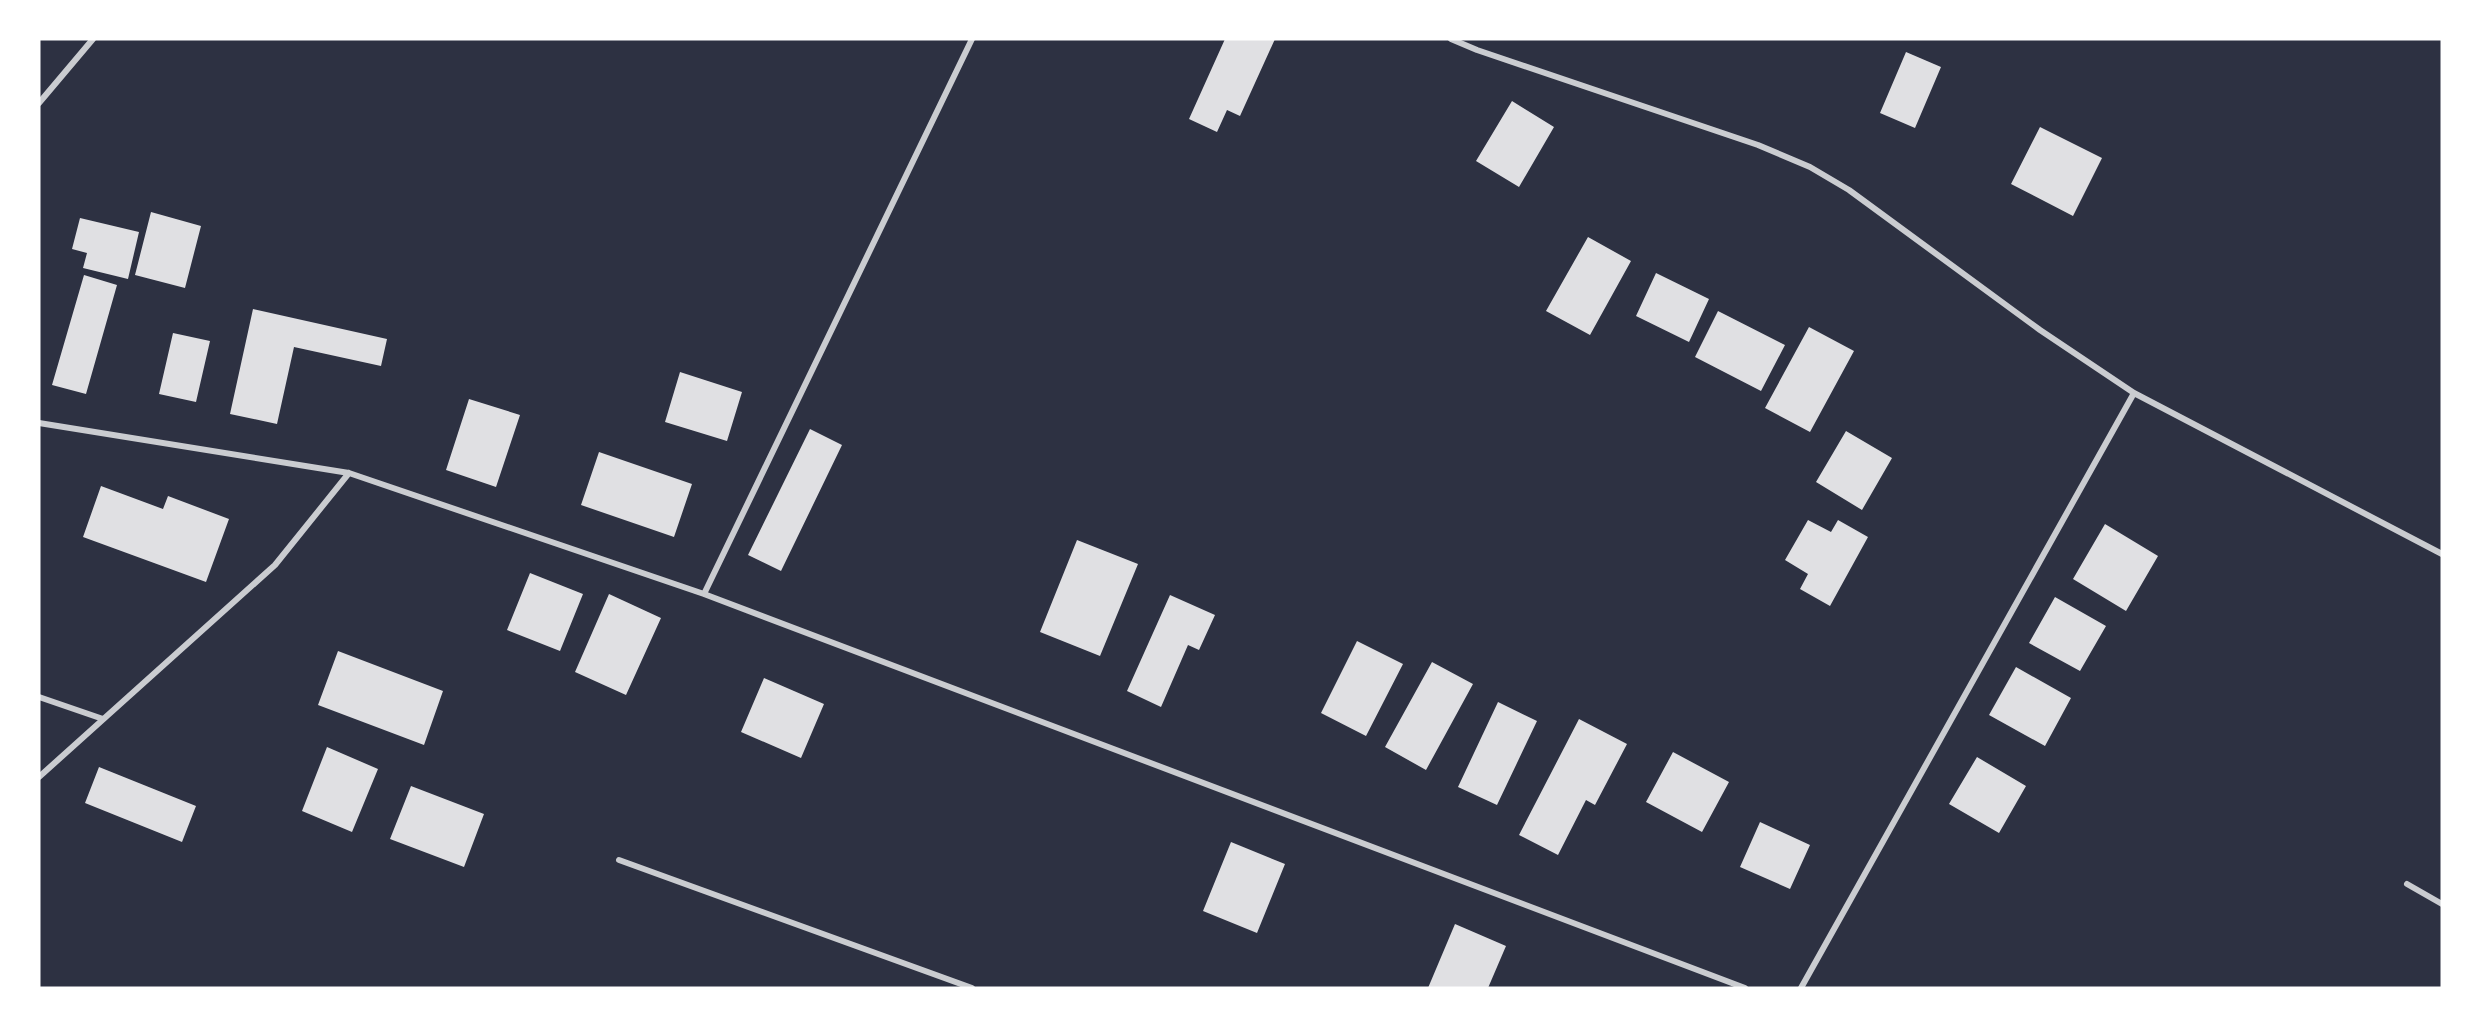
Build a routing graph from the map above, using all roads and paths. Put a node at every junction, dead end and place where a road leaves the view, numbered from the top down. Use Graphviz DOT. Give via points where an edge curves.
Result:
graph roads {
  1 [pos="93,39"];
  2 [pos="972,39"];
  3 [pos="1451,39"];
  4 [pos="39,103"];
  5 [pos="2134,393"];
  6 [pos="39,423"];
  7 [pos="349,473"];
  8 [pos="2442,554"];
  9 [pos="704,594"];
  10 [pos="39,697"];
  11 [pos="103,719"];
  12 [pos="39,777"];
  13 [pos="619,860"];
  14 [pos="2407,884"];
  15 [pos="2442,904"];
  16 [pos="972,988"];
  17 [pos="1745,988"];
  18 [pos="1801,988"];
  1 -- 4 [label="street"];
  2 -- 9 [label="street"];
  3 -- 5 [label="street" via="1758,145 1810,167 1849,190 2040,330"];
  5 -- 8 [label="street"];
  5 -- 18 [label="street"];
  6 -- 7 [label="street"];
  7 -- 9 [label="street"];
  7 -- 11 [label="street" via="275,565"];
  9 -- 17 [label="street"];
  10 -- 11 [label="street"];
  11 -- 12 [label="street"];
  13 -- 16 [label="street"];
  14 -- 15 [label="street"];
}
